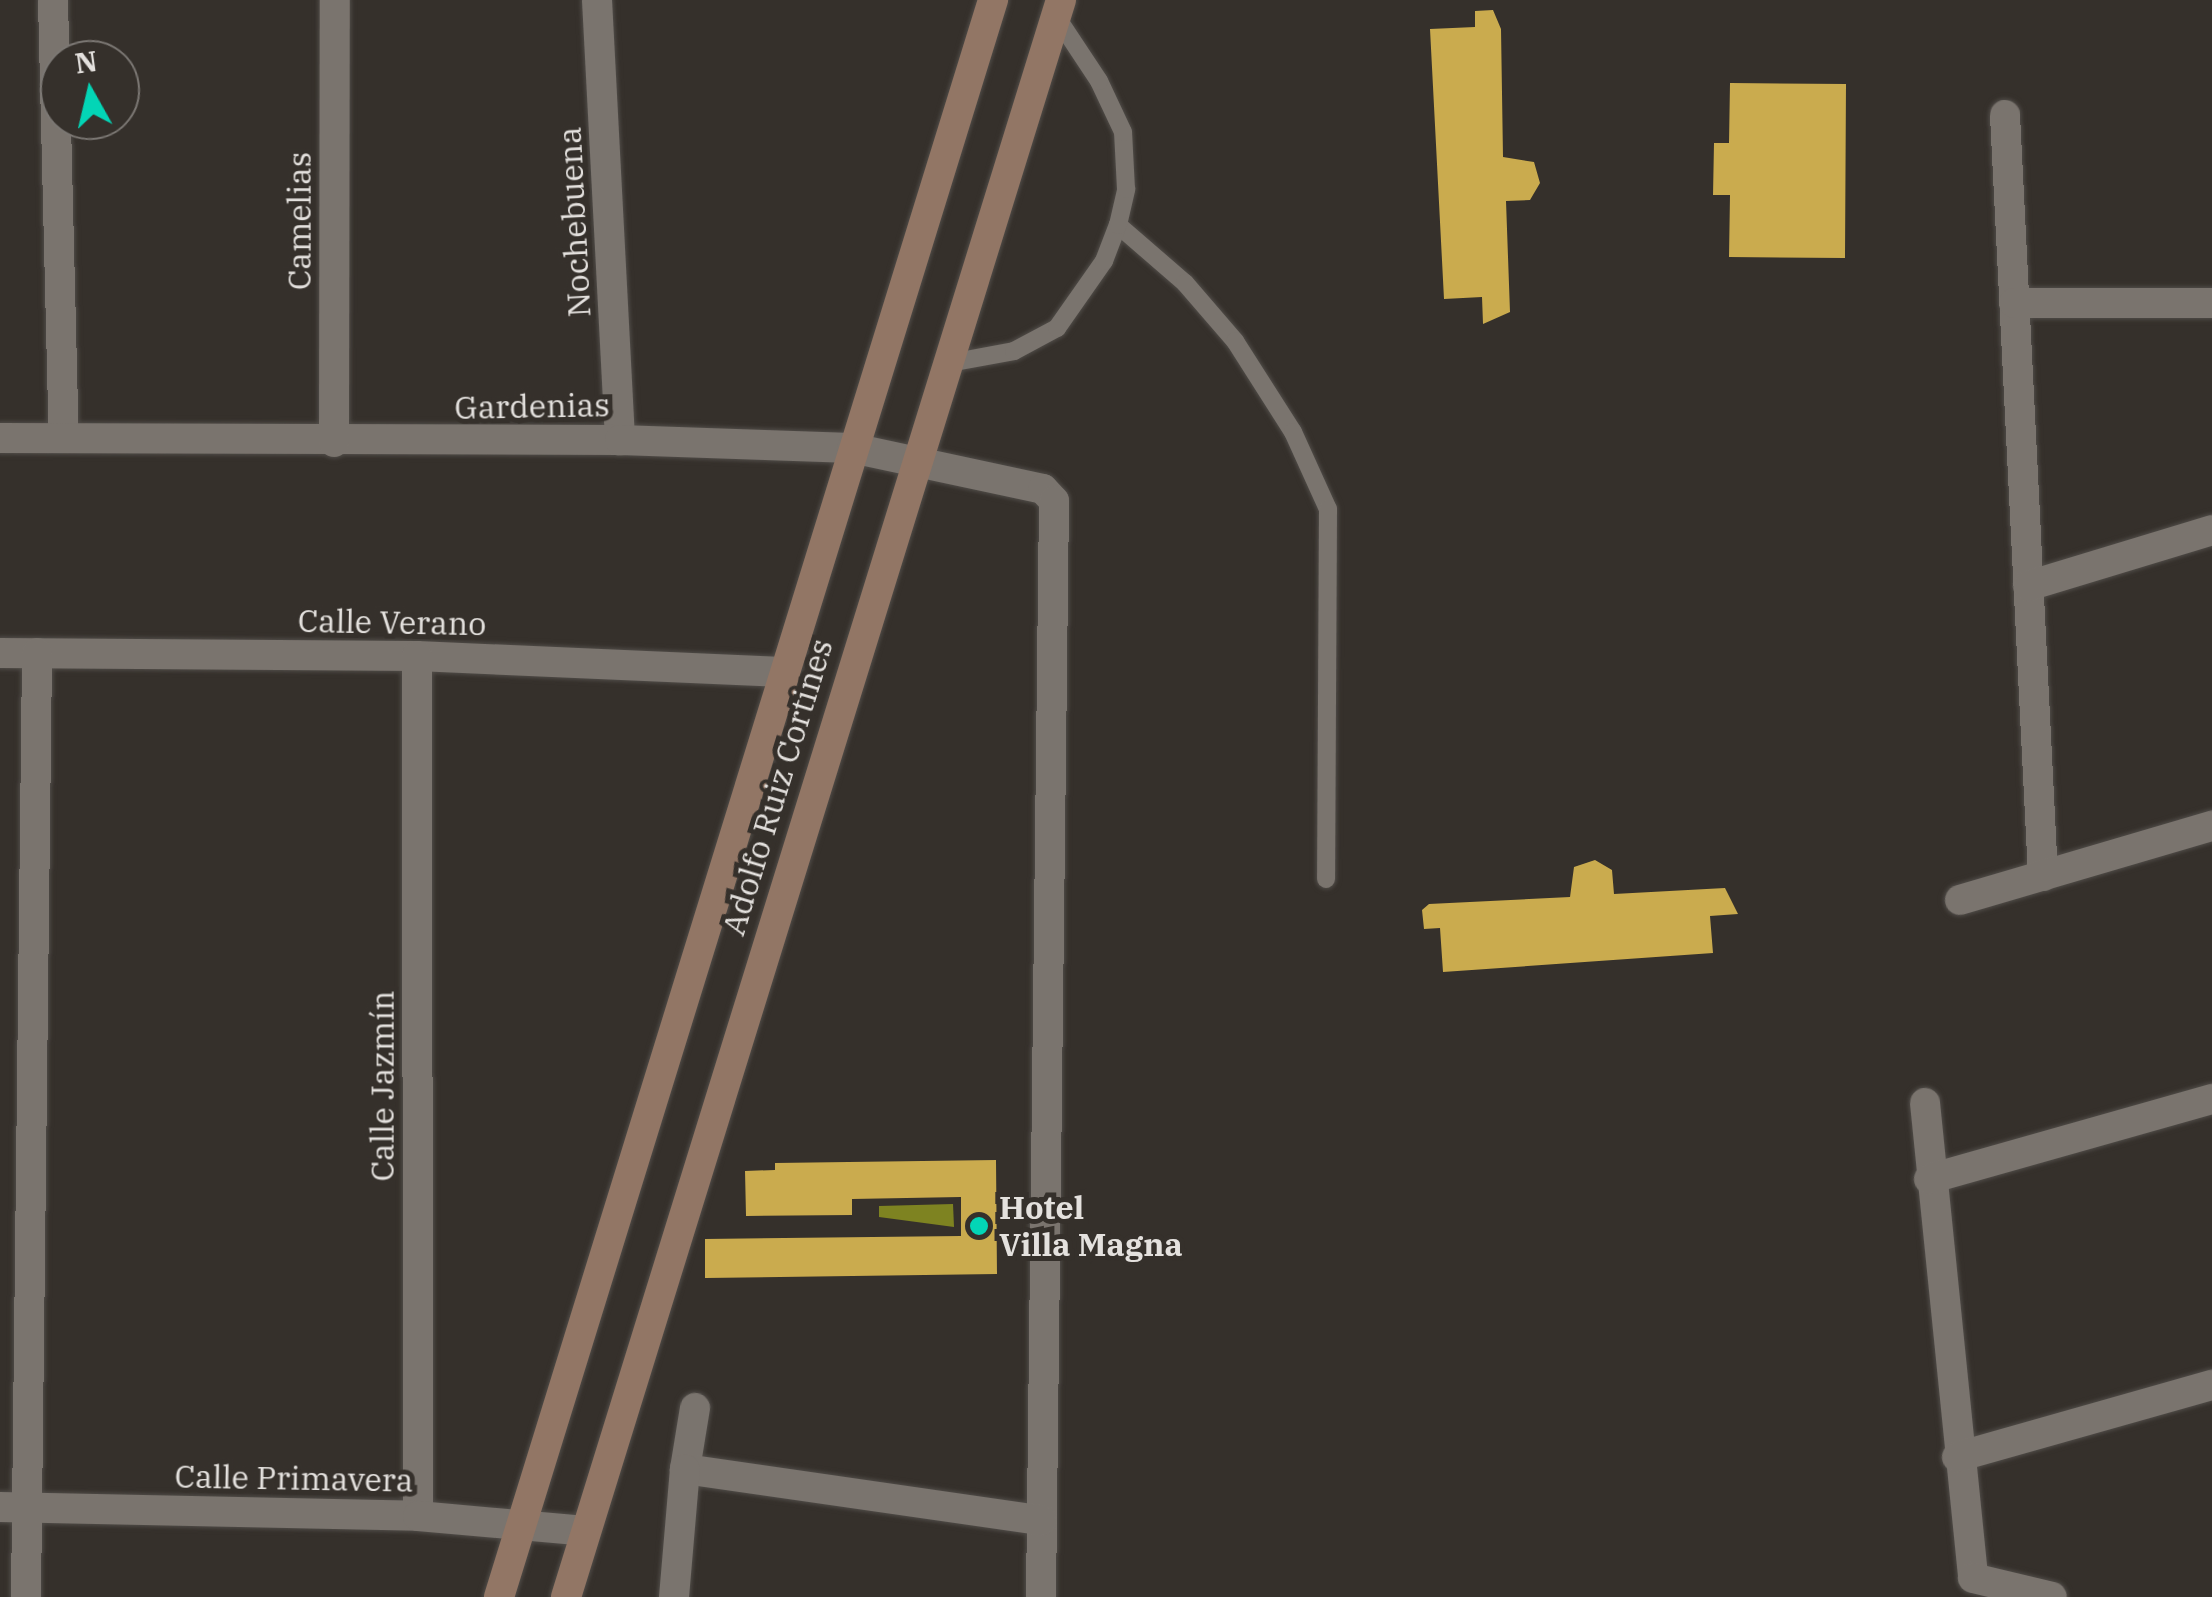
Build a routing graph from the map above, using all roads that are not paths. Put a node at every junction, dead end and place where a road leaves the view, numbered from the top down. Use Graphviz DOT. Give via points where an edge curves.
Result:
graph roads {
  1 [pos="53,0"];
  2 [pos="335,0"];
  3 [pos="597,0"];
  4 [pos="993,0"];
  5 [pos="1059,8"];
  6 [pos="2005,115"];
  7 [pos="1118,224"];
  8 [pos="2014,303"];
  9 [pos="2212,303"];
  10 [pos="943,364"];
  11 [pos="0,438"];
  12 [pos="64,438"];
  13 [pos="620,440"];
  14 [pos="334,442"];
  15 [pos="852,448"];
  16 [pos="915,457"];
  17 [pos="2212,530"];
  18 [pos="2028,586"];
  19 [pos="0,652"];
  20 [pos="37,653"];
  21 [pos="417,656"];
  22 [pos="783,672"];
  23 [pos="2212,826"];
  24 [pos="2044,876"];
  25 [pos="1326,879"];
  26 [pos="1960,900"];
  27 [pos="2212,1099"];
  28 [pos="1925,1103"];
  29 [pos="1929,1180"];
  30 [pos="2212,1384"];
  31 [pos="696,1408"];
  32 [pos="1957,1457"];
  33 [pos="685,1469"];
  34 [pos="14,1508"];
  35 [pos="418,1516"];
  36 [pos="1041,1520"];
  37 [pos="522,1523"];
  38 [pos="586,1531"];
  39 [pos="26,1597"];
  40 [pos="500,1597"];
  41 [pos="566,1597"];
  42 [pos="674,1597"];
  43 [pos="1041,1597"];
  44 [pos="2052,1597"];
  1 -- 12 [label="street"];
  2 -- 14 [label="street, Camelias"];
  3 -- 13 [label="street, Nochebuena"];
  4 -- 15 [label="main road, Adolfo Ruiz Cortines"];
  5 -- 7 [label="lane" via="1123,132 1126,189"];
  5 -- 10 [label="main road, Adolfo Ruiz Cortines"];
  6 -- 8 [label="street"];
  7 -- 10 [label="lane" via="1104,261 1057,328 1014,350"];
  7 -- 25 [label="lane" via="1235,341 1293,432 1328,510"];
  8 -- 9 [label="street"];
  8 -- 18 [label="street"];
  10 -- 16 [label="main road, Adolfo Ruiz Cortines"];
  11 -- 12 [label="street, Gardenias"];
  12 -- 14 [label="street, Gardenias"];
  13 -- 14 [label="street, Gardenias"];
  13 -- 15 [label="street, Gardenias"];
  15 -- 16 [label="street, Gardenias"];
  15 -- 22 [label="main road, Adolfo Ruiz Cortines"];
  16 -- 36 [label="street, Gardenias" via="1043,489 1054,500"];
  16 -- 38 [label="main road, Adolfo Ruiz Cortines"];
  17 -- 18 [label="street"];
  18 -- 24 [label="street"];
  19 -- 20 [label="street, Calle Verano"];
  20 -- 21 [label="street, Calle Verano"];
  20 -- 34 [label="street"];
  21 -- 22 [label="street, Calle Verano"];
  21 -- 35 [label="street, Calle Jazmín"];
  22 -- 37 [label="main road, Adolfo Ruiz Cortines"];
  23 -- 24 [label="street"];
  24 -- 26 [label="street"];
  27 -- 29 [label="street"];
  28 -- 29 [label="street"];
  29 -- 32 [label="street"];
  30 -- 32 [label="street"];
  31 -- 33 [label="street"];
  32 -- 44 [label="street" via="1973,1578"];
  33 -- 36 [label="street"];
  33 -- 42 [label="street"];
  34 -- 35 [label="street, Calle Primavera"];
  34 -- 39 [label="street"];
  35 -- 37 [label="street, Calle Primavera"];
  36 -- 43 [label="street"];
  37 -- 38 [label="street, Calle Primavera"];
  37 -- 40 [label="main road, Adolfo Ruiz Cortines"];
  38 -- 41 [label="main road, Adolfo Ruiz Cortines"];
}
